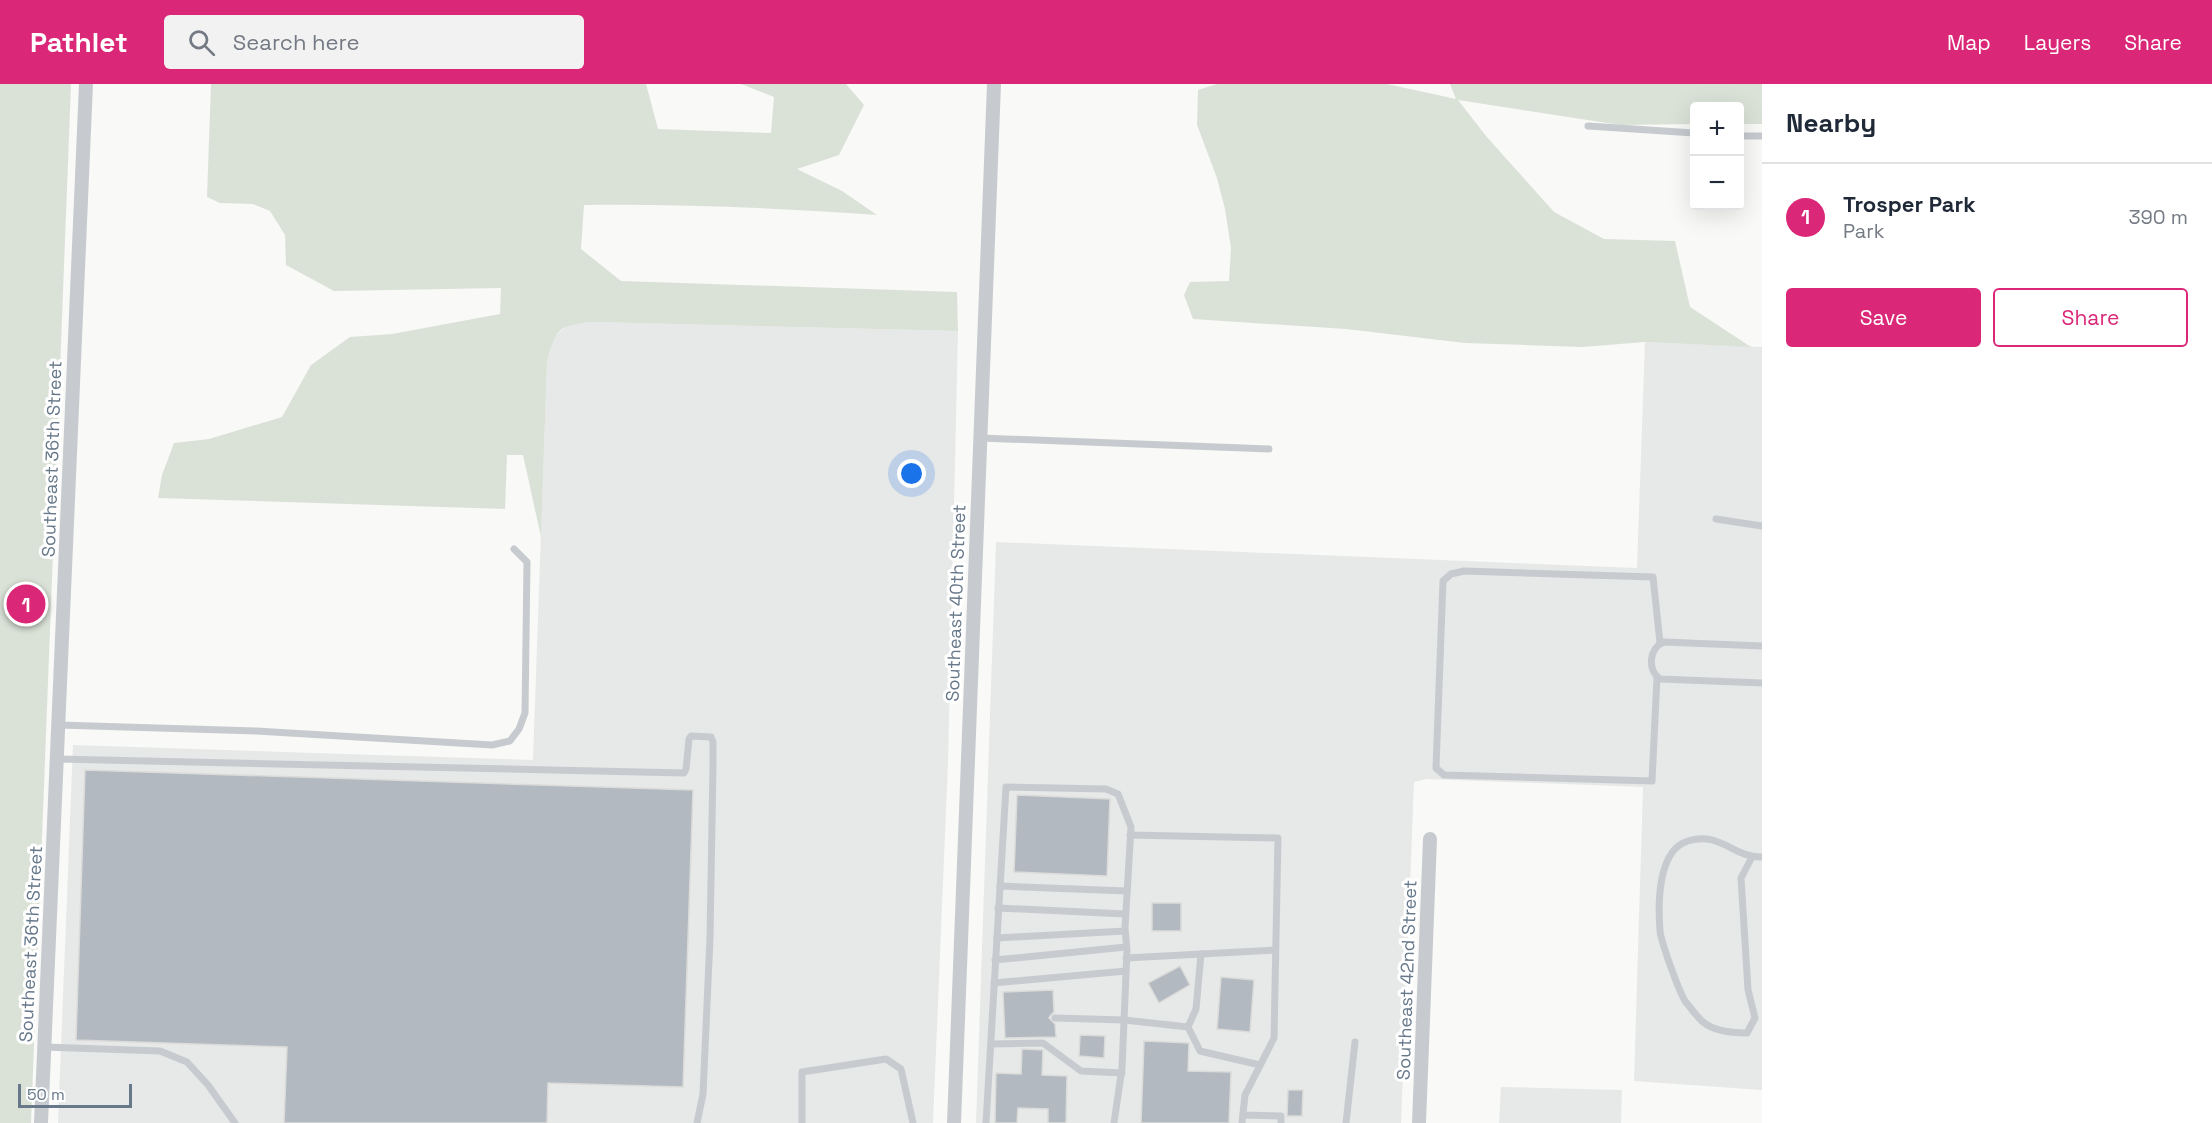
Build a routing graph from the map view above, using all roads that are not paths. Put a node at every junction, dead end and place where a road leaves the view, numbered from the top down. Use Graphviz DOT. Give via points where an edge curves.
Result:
graph roads {
  1 [pos="86,84"];
  2 [pos="994,84"];
  3 [pos="1588,126"];
  4 [pos="1690,133"];
  5 [pos="1744,136"];
  6 [pos="1762,136"];
  7 [pos="981,438"];
  8 [pos="1269,449"];
  9 [pos="1716,519"];
  10 [pos="1762,526"];
  11 [pos="514,549"];
  12 [pos="1660,643"];
  13 [pos="1762,646"];
  14 [pos="1657,677"];
  15 [pos="1762,683"];
  16 [pos="59,725"];
  17 [pos="58,759"];
  18 [pos="1130,835"];
  19 [pos="1430,839"];
  20 [pos="1752,857"];
  21 [pos="1762,857"];
  22 [pos="1000,886"];
  23 [pos="1127,891"];
  24 [pos="998,908"];
  25 [pos="1125,914"];
  26 [pos="1125,931"];
  27 [pos="997,938"];
  28 [pos="1126,947"];
  29 [pos="1275,950"];
  30 [pos="1201,954"];
  31 [pos="1126,958"];
  32 [pos="995,960"];
  33 [pos="1126,971"];
  34 [pos="994,983"];
  35 [pos="1762,1013"];
  36 [pos="1055,1018"];
  37 [pos="1755,1018"];
  38 [pos="1124,1020"];
  39 [pos="1188,1028"];
  40 [pos="1355,1042"];
  41 [pos="991,1044"];
  42 [pos="44,1047"];
  43 [pos="1260,1065"];
  44 [pos="1122,1073"];
  45 [pos="1242,1119"];
  46 [pos="41,1123"];
  47 [pos="235,1123"];
  48 [pos="697,1123"];
  49 [pos="802,1123"];
  50 [pos="913,1123"];
  51 [pos="954,1123"];
  52 [pos="986,1123"];
  53 [pos="1114,1123"];
  54 [pos="1281,1123"];
  55 [pos="1346,1123"];
  56 [pos="1419,1123"];
  1 -- 16 [label="street, Southeast 36th Street"];
  2 -- 7 [label="street, Southeast 40th Street"];
  3 -- 4 [label="lane"];
  5 -- 6 [label="lane"];
  7 -- 8 [label="lane"];
  7 -- 51 [label="street, Southeast 40th Street"];
  9 -- 10 [label="lane"];
  11 -- 16 [label="lane" via="527,562 525,713 510,741 492,745 256,731"];
  12 -- 13 [label="lane"];
  12 -- 14 [label="lane" via="1651,661"];
  12 -- 14 [label="lane" via="1653,577 1464,571 1451,574 1443,581 1436,768 1444,774 1652,781"];
  14 -- 15 [label="lane"];
  16 -- 17 [label="street, Southeast 36th Street"];
  17 -- 42 [label="street, Southeast 36th Street"];
  17 -- 48 [label="lane" via="684,773 691,736 711,737 710,938 703,1094"];
  18 -- 22 [label="lane" via="1131,827 1118,794 1106,789 1006,787"];
  18 -- 23 [label="lane"];
  18 -- 29 [label="lane" via="1278,838"];
  19 -- 56 [label="street, Southeast 42nd Street"];
  20 -- 21 [label="lane"];
  20 -- 37 [label="lane" via="1741,878 1748,990"];
  20 -- 37 [label="lane" via="1711,838 1677,846 1660,879 1660,933 1684,999 1704,1023 1732,1033 1747,1033"];
  22 -- 23 [label="lane"];
  22 -- 24 [label="lane"];
  23 -- 25 [label="lane"];
  24 -- 25 [label="lane"];
  24 -- 27 [label="lane"];
  25 -- 26 [label="lane"];
  26 -- 27 [label="lane"];
  26 -- 28 [label="lane"];
  27 -- 32 [label="lane"];
  28 -- 31 [label="lane"];
  28 -- 32 [label="lane"];
  29 -- 30 [label="lane"];
  29 -- 43 [label="lane" via="1274,1038"];
  30 -- 31 [label="lane"];
  30 -- 39 [label="lane" via="1196,1009"];
  31 -- 33 [label="lane"];
  32 -- 34 [label="lane"];
  33 -- 34 [label="lane"];
  33 -- 38 [label="lane"];
  34 -- 41 [label="lane"];
  35 -- 37 [label="lane"];
  36 -- 38 [label="lane"];
  38 -- 39 [label="lane"];
  38 -- 44 [label="lane"];
  39 -- 43 [label="lane" via="1200,1051"];
  40 -- 55 [label="lane"];
  41 -- 44 [label="lane" via="1043,1043 1081,1071"];
  41 -- 52 [label="lane"];
  42 -- 46 [label="street, Southeast 36th Street"];
  42 -- 47 [label="lane" via="160,1051 187,1062"];
  43 -- 45 [label="lane" via="1245,1095"];
  44 -- 53 [label="lane"];
  45 -- 54 [label="lane" via="1281,1116"];
  49 -- 50 [label="lane" via="802,1072 886,1059 901,1069"];
}
